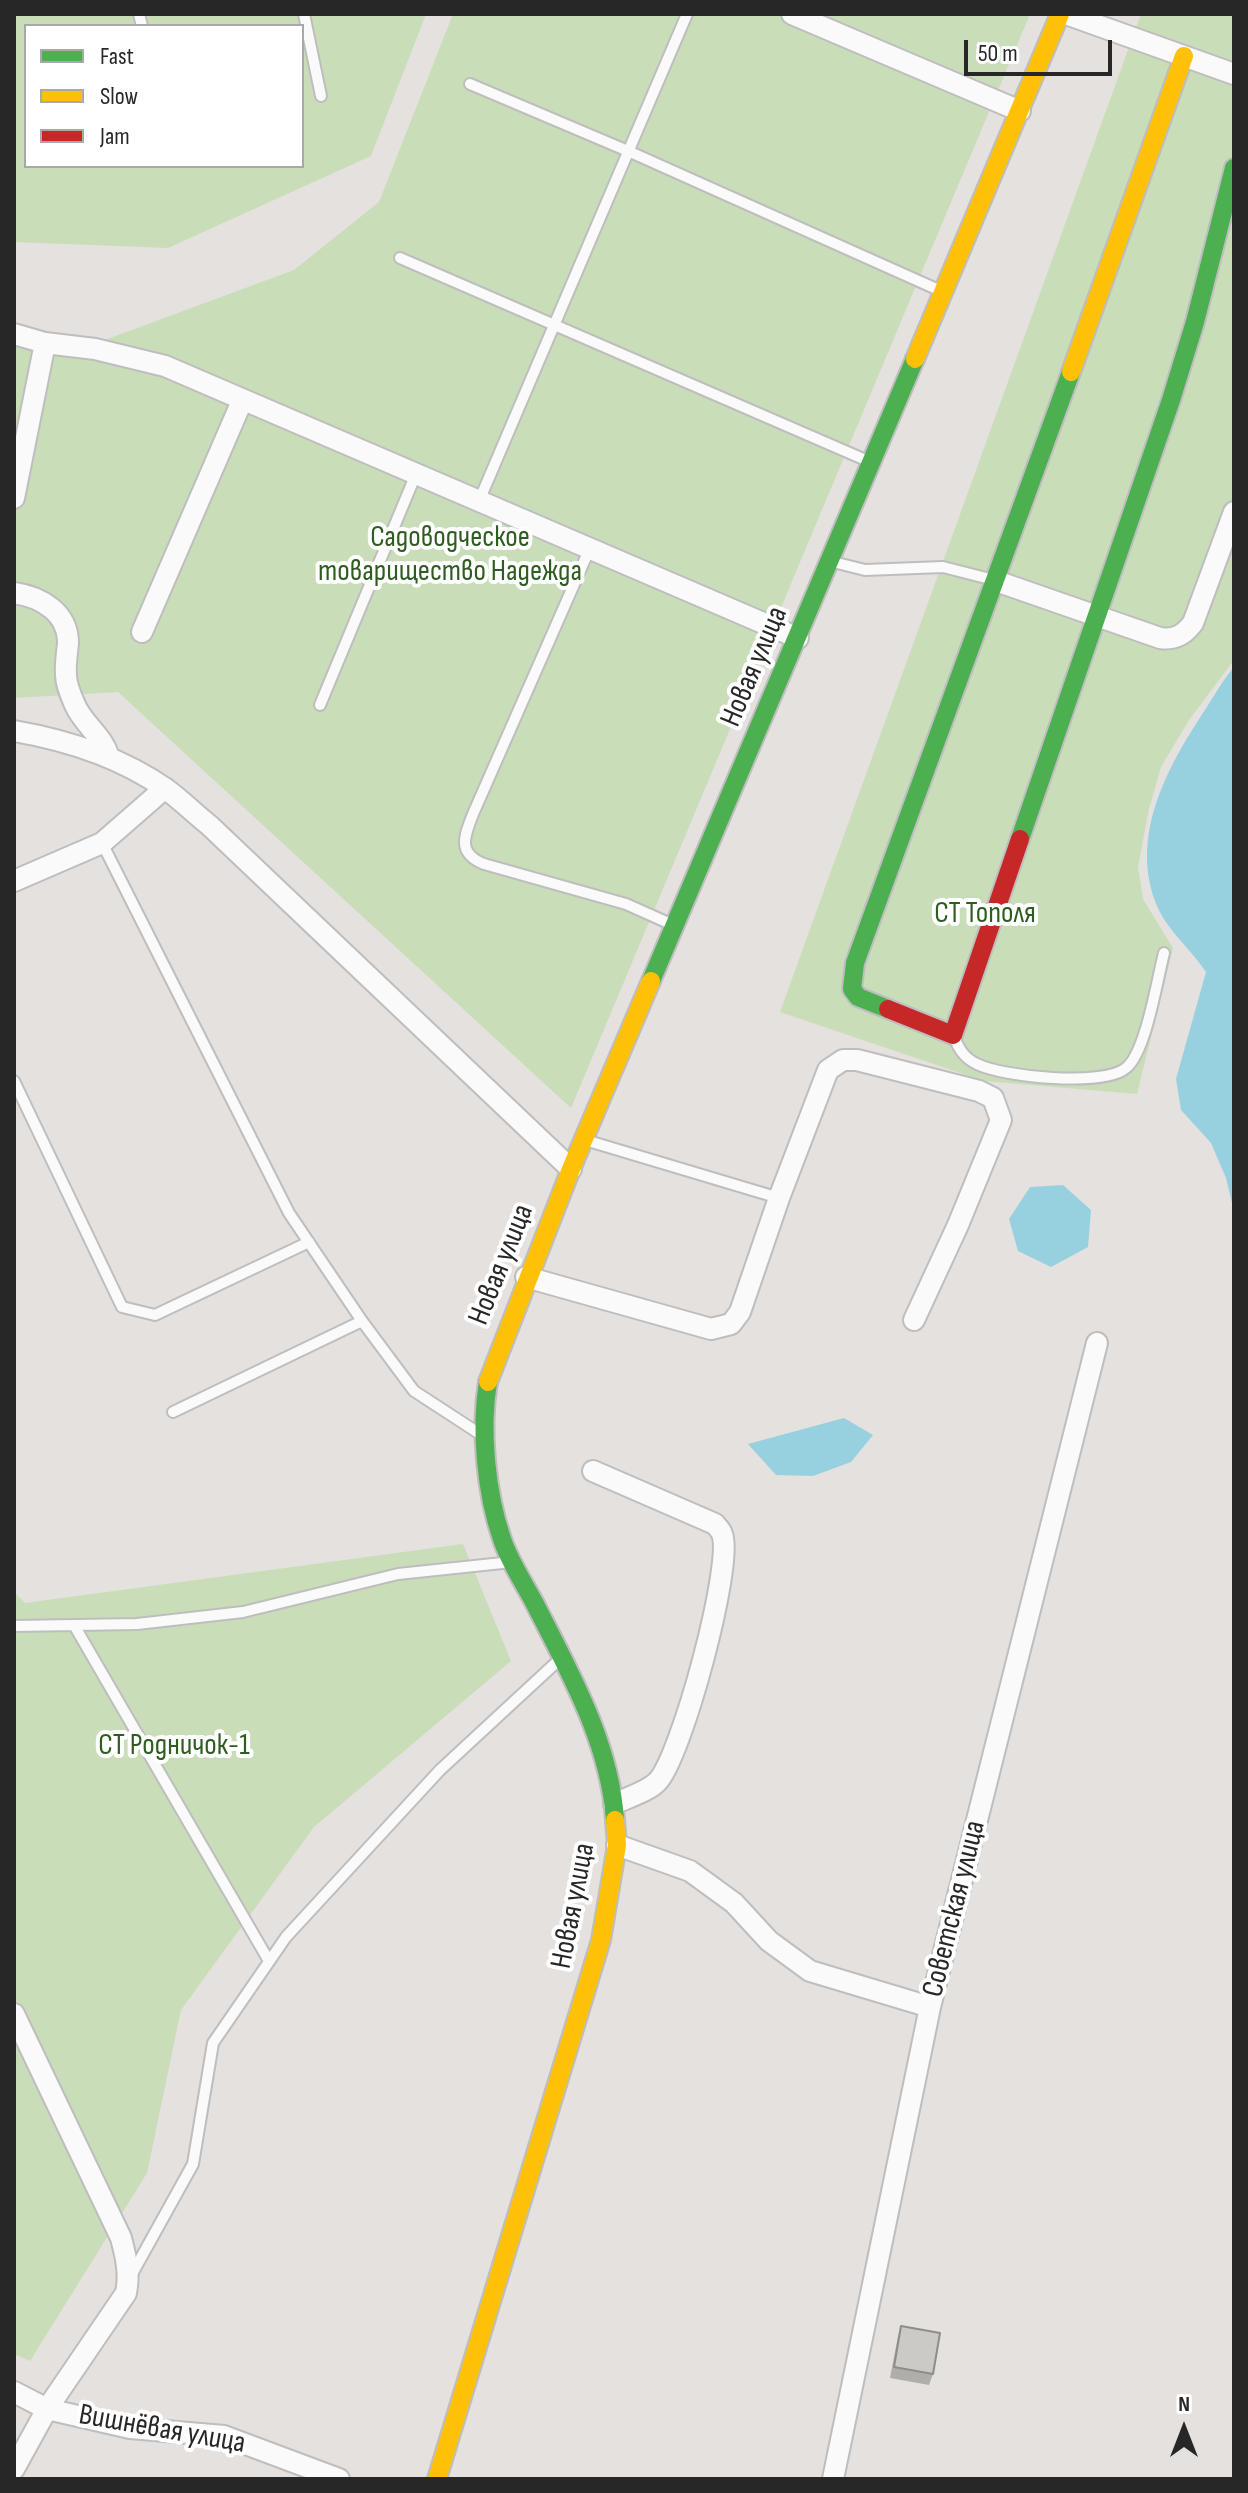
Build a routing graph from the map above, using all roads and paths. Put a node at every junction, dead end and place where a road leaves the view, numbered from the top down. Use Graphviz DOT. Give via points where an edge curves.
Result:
graph roads {
  1 [pos="304,14"];
  2 [pos="687,14"];
  3 [pos="792,14"];
  4 [pos="1060,14"];
  5 [pos="1066,14"];
  6 [pos="1184,56"];
  7 [pos="1234,74"];
  8 [pos="470,84"];
  9 [pos="321,96"];
  10 [pos="1020,111"];
  11 [pos="628,151"];
  12 [pos="1234,168"];
  13 [pos="400,258"];
  14 [pos="943,292"];
  15 [pos="555,326"];
  16 [pos="14,334"];
  17 [pos="45,343"];
  18 [pos="242,401"];
  19 [pos="872,462"];
  20 [pos="416,474"];
  21 [pos="14,498"];
  22 [pos="479,501"];
  23 [pos="1234,512"];
  24 [pos="590,548"];
  25 [pos="830,562"];
  26 [pos="996,581"];
  27 [pos="14,593"];
  28 [pos="1098,617"];
  29 [pos="142,632"];
  30 [pos="798,638"];
  31 [pos="320,705"];
  32 [pos="14,731"];
  33 [pos="109,757"];
  34 [pos="165,788"];
  35 [pos="102,843"];
  36 [pos="14,881"];
  37 [pos="675,926"];
  38 [pos="1164,953"];
  39 [pos="953,1035"];
  40 [pos="14,1081"];
  41 [pos="583,1140"];
  42 [pos="571,1169"];
  43 [pos="779,1198"];
  44 [pos="309,1242"];
  45 [pos="526,1277"];
  46 [pos="914,1320"];
  47 [pos="362,1321"];
  48 [pos="1097,1343"];
  49 [pos="173,1412"];
  50 [pos="485,1437"];
  51 [pos="593,1471"];
  52 [pos="514,1562"];
  53 [pos="74,1625"];
  54 [pos="14,1626"];
  55 [pos="562,1658"];
  56 [pos="614,1804"];
  57 [pos="617,1845"];
  58 [pos="269,1961"];
  59 [pos="930,2007"];
  60 [pos="14,2014"];
  61 [pos="129,2280"];
  62 [pos="14,2392"];
  63 [pos="47,2409"];
  64 [pos="14,2469"];
  65 [pos="339,2479"];
  66 [pos="437,2479"];
  67 [pos="833,2479"];
  1 -- 9 [label="lane"];
  2 -- 11 [label="lane"];
  3 -- 10 [label="street"];
  4 -- 10 [label="street, Новая улица"];
  5 -- 6 [label="street"];
  6 -- 7 [label="street"];
  6 -- 26 [label="street"];
  8 -- 11 [label="lane"];
  10 -- 14 [label="street, Новая улица"];
  11 -- 14 [label="lane"];
  11 -- 15 [label="lane"];
  12 -- 28 [label="street" via="1195,322"];
  13 -- 15 [label="lane"];
  14 -- 19 [label="street, Новая улица"];
  15 -- 19 [label="lane"];
  15 -- 22 [label="lane"];
  16 -- 17 [label="street"];
  17 -- 18 [label="street" via="165,366"];
  17 -- 21 [label="street"];
  18 -- 20 [label="street"];
  18 -- 29 [label="street"];
  19 -- 25 [label="street, Новая улица"];
  20 -- 22 [label="street"];
  20 -- 31 [label="lane"];
  22 -- 24 [label="street"];
  23 -- 28 [label="street" via="1186,632 1160,638"];
  24 -- 30 [label="street"];
  24 -- 37 [label="lane" via="473,814 465,849 484,864 626,904"];
  25 -- 26 [label="lane" via="865,570 943,567"];
  25 -- 30 [label="street, Новая улица"];
  26 -- 28 [label="street"];
  26 -- 39 [label="street" via="852,979 858,997"];
  27 -- 33 [label="street" via="44,602 63,619 69,690"];
  28 -- 39 [label="street"];
  30 -- 37 [label="street, Новая улица"];
  32 -- 33 [label="street"];
  33 -- 34 [label="street"];
  34 -- 35 [label="street"];
  34 -- 42 [label="street"];
  35 -- 36 [label="street"];
  35 -- 44 [label="lane" via="289,1213"];
  37 -- 41 [label="street, Новая улица"];
  38 -- 39 [label="lane" via="1140,1047 1124,1070 1099,1079 1002,1072 960,1052"];
  40 -- 44 [label="lane" via="122,1307 155,1315"];
  41 -- 42 [label="street, Новая улица"];
  41 -- 43 [label="lane"];
  42 -- 45 [label="street, Новая улица"];
  43 -- 45 [label="street" via="740,1312 731,1324 711,1329"];
  43 -- 46 [label="street" via="835,1063 857,1060 993,1098 1001,1120"];
  44 -- 47 [label="lane"];
  45 -- 50 [label="street, Новая улица" via="489,1373"];
  47 -- 49 [label="lane"];
  47 -- 50 [label="lane" via="414,1391"];
  48 -- 59 [label="street, Советская улица"];
  50 -- 52 [label="street, Новая улица" via="490,1489 502,1540"];
  51 -- 56 [label="street" via="715,1524 723,1534 710,1639 682,1731 658,1782"];
  52 -- 53 [label="lane" via="398,1574 243,1612"];
  52 -- 55 [label="street, Новая улица"];
  53 -- 54 [label="lane"];
  53 -- 58 [label="lane"];
  55 -- 56 [label="street, Новая улица" via="604,1758"];
  55 -- 58 [label="lane" via="440,1770"];
  56 -- 57 [label="street, Новая улица"];
  57 -- 59 [label="street" via="690,1871 810,1971"];
  57 -- 66 [label="street, Новая улица" via="601,1940"];
  58 -- 61 [label="lane" via="213,2043 193,2164"];
  59 -- 67 [label="street, Советская улица"];
  60 -- 61 [label="street" via="121,2238"];
  61 -- 63 [label="street" via="126,2293"];
  62 -- 63 [label="street"];
  63 -- 64 [label="street, Вишнёвая улица"];
  63 -- 65 [label="street, Вишнёвая улица" via="130,2428 224,2436"];
}
